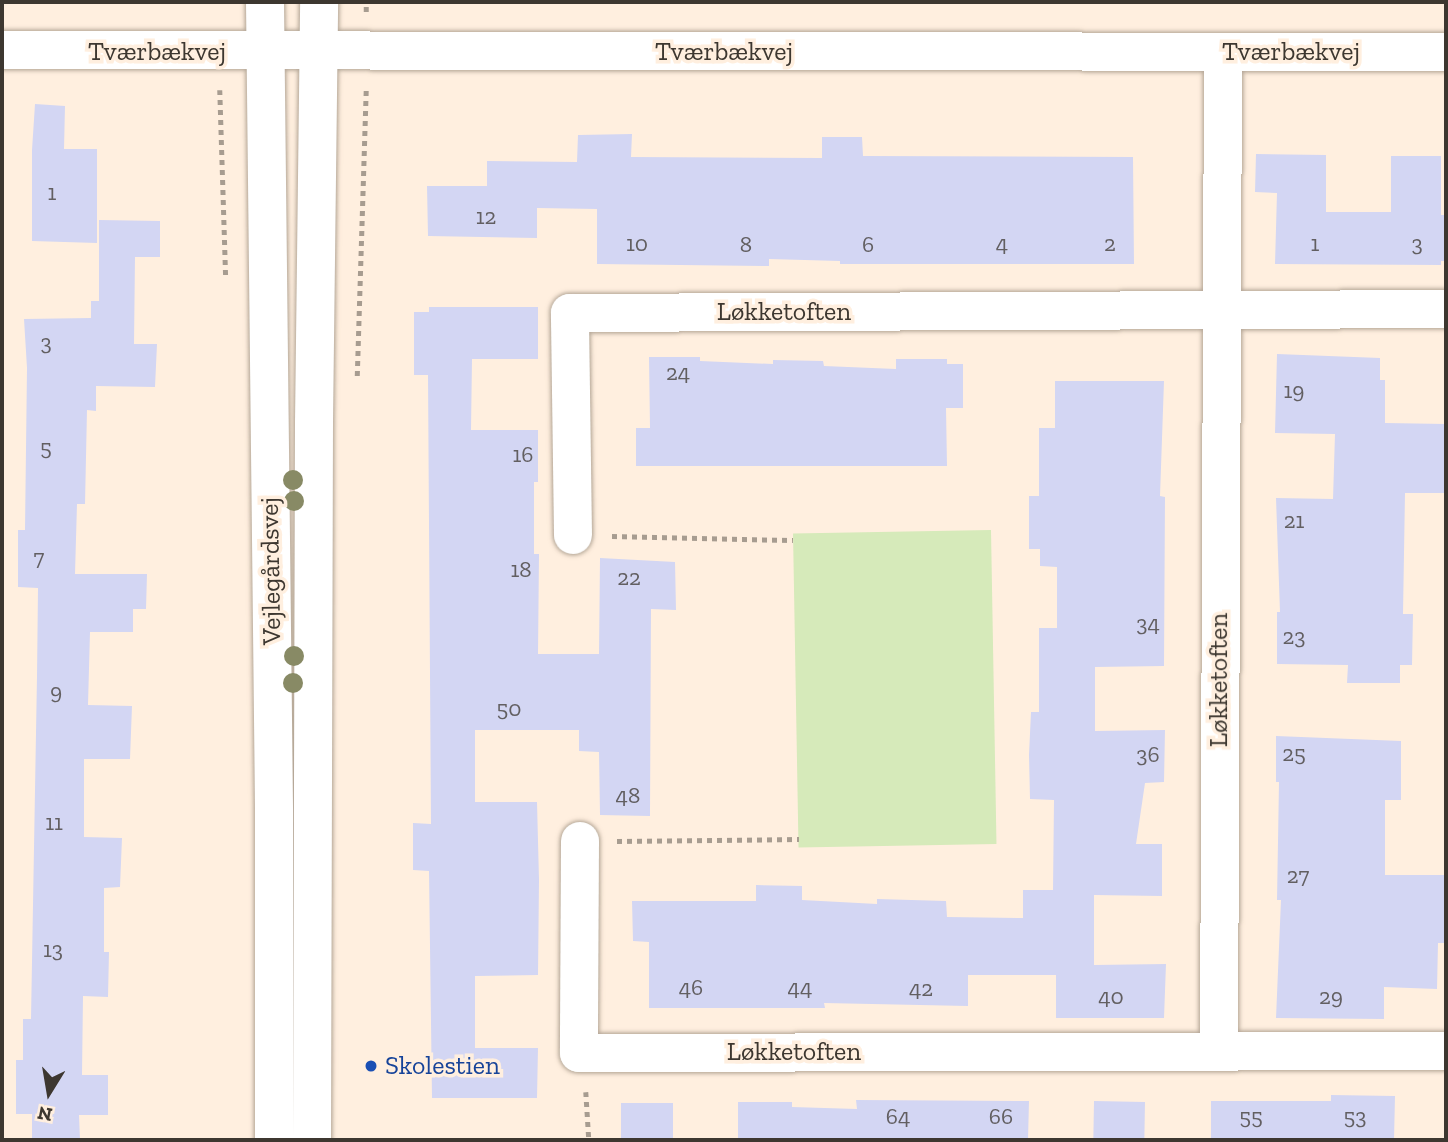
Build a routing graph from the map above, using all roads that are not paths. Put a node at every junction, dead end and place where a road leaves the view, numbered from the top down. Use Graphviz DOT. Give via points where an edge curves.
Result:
graph roads {
  1 [pos="265,2"];
  2 [pos="319,2"];
  3 [pos="2,50"];
  4 [pos="265,52"];
  5 [pos="319,52"];
  6 [pos="1223,52"];
  7 [pos="1446,52"];
  8 [pos="1446,309"];
  9 [pos="1220,310"];
  10 [pos="573,535"];
  11 [pos="580,841"];
  12 [pos="1219,1051"];
  13 [pos="1446,1051"];
  14 [pos="274,1140"];
  15 [pos="313,1140"];
  1 -- 4 [label="street, Vejlegårdsvej"];
  2 -- 5 [label="street, Vejlegårdsvej"];
  3 -- 4 [label="street, Tværbækvej"];
  4 -- 5 [label="street, Tværbækvej"];
  4 -- 14 [label="street, Vejlegårdsvej"];
  5 -- 6 [label="street, Tværbækvej"];
  5 -- 15 [label="street, Vejlegårdsvej"];
  6 -- 7 [label="street, Tværbækvej"];
  6 -- 9 [label="street, Løkketoften"];
  8 -- 9 [label="street, Løkketoften"];
  9 -- 10 [label="street, Løkketoften" via="570,313"];
  9 -- 12 [label="street, Løkketoften"];
  11 -- 12 [label="street, Løkketoften" via="579,1054"];
  12 -- 13 [label="street, Løkketoften"];
}
